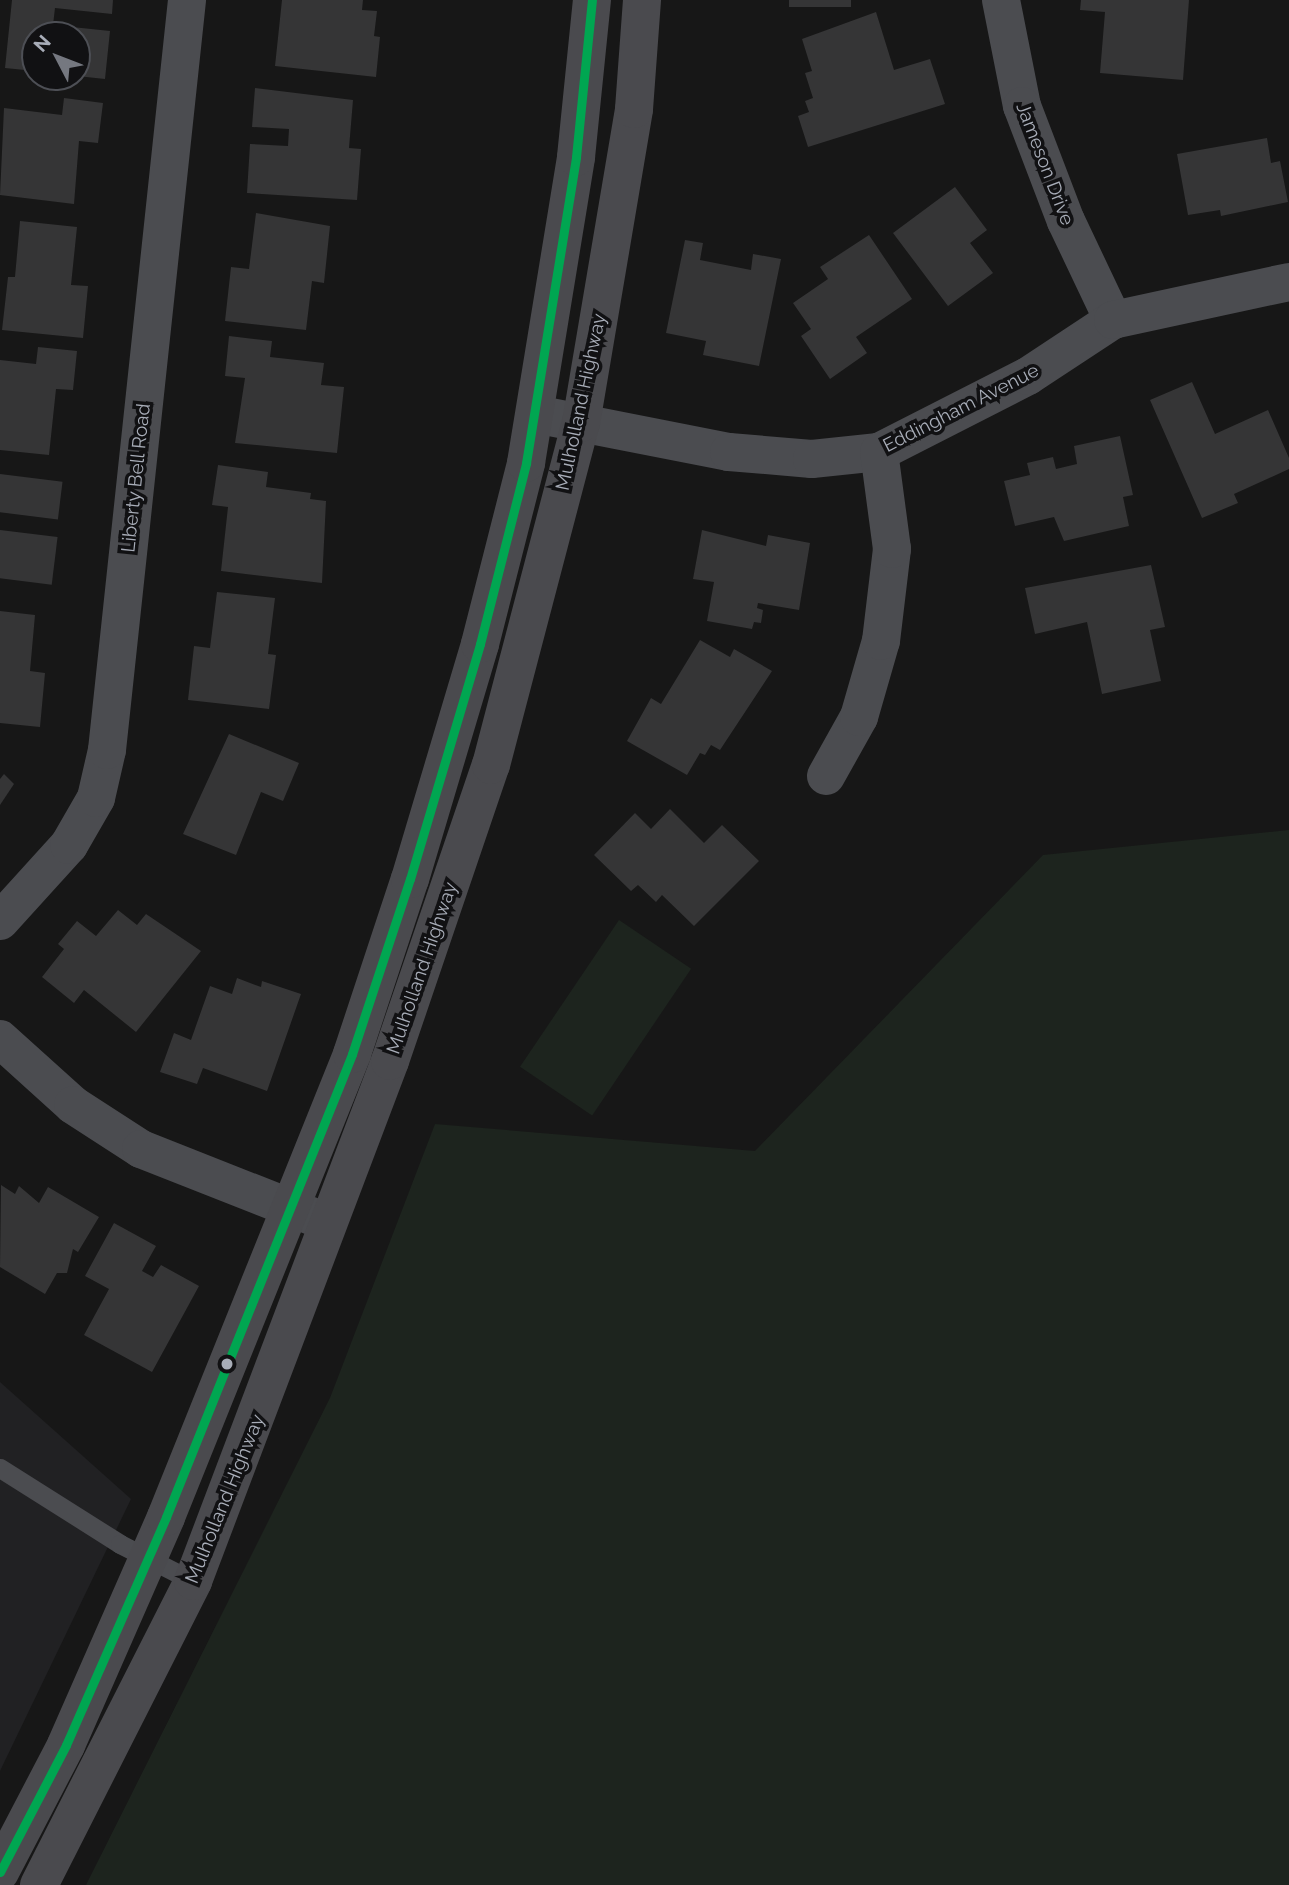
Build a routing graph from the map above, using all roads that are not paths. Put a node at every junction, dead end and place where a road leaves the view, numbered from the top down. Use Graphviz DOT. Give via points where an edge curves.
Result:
graph roads {
  1 [pos="187,0"];
  2 [pos="592,0"];
  3 [pos="642,0"];
  4 [pos="1001,0"];
  5 [pos="1289,282"];
  6 [pos="1113,320"];
  7 [pos="535,414"];
  8 [pos="581,423"];
  9 [pos="879,452"];
  10 [pos="826,776"];
  11 [pos="0,922"];
  12 [pos="0,1039"];
  13 [pos="289,1210"];
  14 [pos="326,1222"];
  15 [pos="0,1468"];
  16 [pos="147,1558"];
  17 [pos="193,1581"];
  18 [pos="0,1871"];
  19 [pos="39,1885"];
  1 -- 11 [label="street, Liberty Bell Road" via="107,750 96,798 69,845"];
  2 -- 7 [label="main road, Mulholland Highway" via="576,157"];
  3 -- 8 [label="main road, Mulholland Highway" via="634,109"];
  4 -- 6 [label="street, Jameson Drive" via="1021,106 1066,221"];
  5 -- 6 [label="street, Eddingham Avenue"];
  6 -- 9 [label="street, Eddingham Avenue" via="1028,376"];
  7 -- 8 [label="street, Eddingham Avenue"];
  7 -- 13 [label="main road, Mulholland Highway" via="480,644 410,879 352,1054"];
  8 -- 9 [label="street, Eddingham Avenue" via="729,452 813,459"];
  8 -- 14 [label="main road, Mulholland Highway" via="491,765 390,1061"];
  9 -- 10 [label="street" via="891,549 881,641 859,717"];
  12 -- 13 [label="street" via="74,1105 141,1149"];
  13 -- 14 [label="street"];
  13 -- 16 [label="main road, Mulholland Highway"];
  14 -- 17 [label="main road, Mulholland Highway"];
  15 -- 16 [label="lane"];
  16 -- 17 [label="lane"];
  16 -- 18 [label="main road, Mulholland Highway" via="66,1745"];
  17 -- 19 [label="main road, Mulholland Highway"];
}
